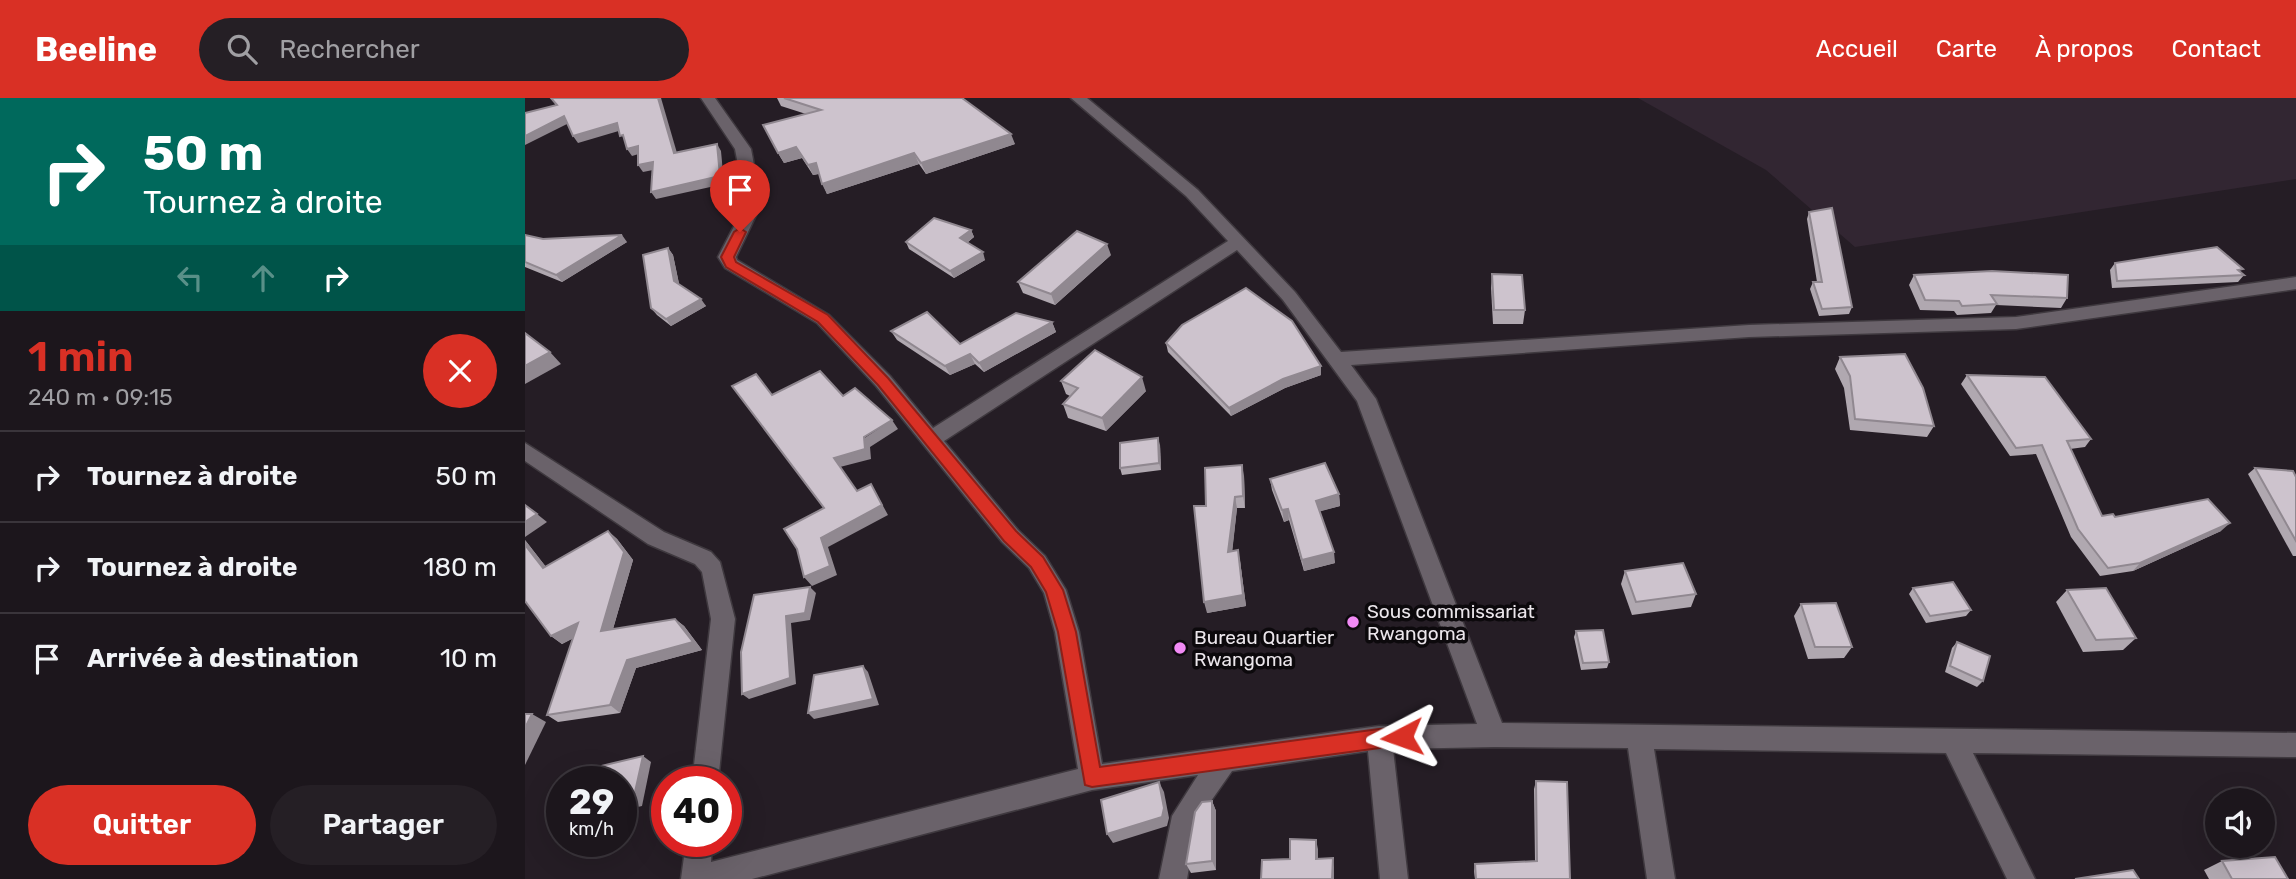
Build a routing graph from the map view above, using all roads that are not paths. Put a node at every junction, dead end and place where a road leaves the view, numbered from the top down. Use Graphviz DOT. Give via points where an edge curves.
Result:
graph roads {
  1 [pos="708,98"];
  2 [pos="1078,98"];
  3 [pos="1238,242"];
  4 [pos="2292,289"];
  5 [pos="1338,359"];
  6 [pos="930,440"];
  7 [pos="525,451"];
  8 [pos="1494,735"];
  9 [pos="1639,737"];
  10 [pos="1379,738"];
  11 [pos="1953,740"];
  12 [pos="2295,746"];
  13 [pos="1225,759"];
  14 [pos="707,766"];
  15 [pos="1092,778"];
  16 [pos="698,857"];
  17 [pos="697,879"];
  18 [pos="1173,879"];
  19 [pos="1394,879"];
  20 [pos="1661,879"];
  21 [pos="2021,879"];
  1 -- 6 [label="street" via="743,149 752,197 750,211 727,257 731,264 823,319"];
  2 -- 3 [label="street" via="1192,193"];
  3 -- 5 [label="street" via="1289,296"];
  3 -- 6 [label="street"];
  4 -- 5 [label="street" via="2016,323 1749,331"];
  5 -- 8 [label="street" via="1366,399"];
  6 -- 15 [label="street" via="1037,562 1055,590 1067,632"];
  7 -- 14 [label="street" via="656,538 703,558 712,569 723,619"];
  8 -- 9 [label="street"];
  8 -- 10 [label="street"];
  9 -- 11 [label="street"];
  9 -- 20 [label="street"];
  10 -- 13 [label="street"];
  10 -- 19 [label="street"];
  11 -- 12 [label="street"];
  11 -- 21 [label="street"];
  13 -- 15 [label="street"];
  13 -- 18 [label="street" via="1185,816"];
  15 -- 17 [label="street"];
  16 -- 17 [label="street"];
}
